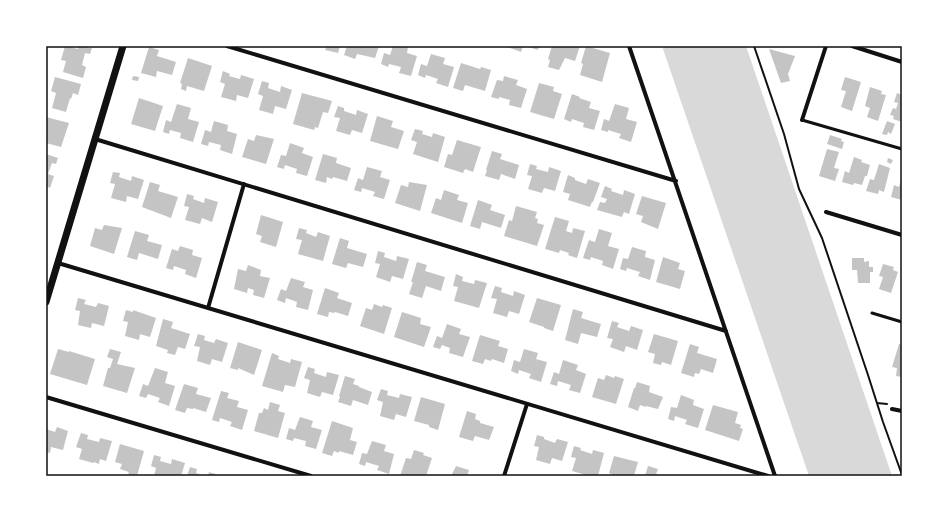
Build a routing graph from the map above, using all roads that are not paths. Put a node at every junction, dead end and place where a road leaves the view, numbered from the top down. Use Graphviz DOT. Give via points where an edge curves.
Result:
graph roads {
  1 [pos="124,46"];
  2 [pos="227,46"];
  3 [pos="629,46"];
  4 [pos="826,46"];
  5 [pos="852,46"];
  6 [pos="902,62"];
  7 [pos="802,120"];
  8 [pos="95,139"];
  9 [pos="902,149"];
  10 [pos="676,181"];
  11 [pos="244,184"];
  12 [pos="826,212"];
  13 [pos="902,235"];
  14 [pos="58,263"];
  15 [pos="46,302"];
  16 [pos="208,308"];
  17 [pos="872,313"];
  18 [pos="902,322"];
  19 [pos="726,331"];
  20 [pos="46,397"];
  21 [pos="527,404"];
  22 [pos="892,408"];
  23 [pos="902,412"];
  24 [pos="311,476"];
  25 [pos="504,476"];
  26 [pos="768,476"];
  27 [pos="775,476"];
  1 -- 8 [label="street"];
  2 -- 10 [label="street"];
  3 -- 10 [label="street"];
  4 -- 7 [label="street"];
  5 -- 6 [label="street"];
  7 -- 9 [label="lane"];
  8 -- 11 [label="street"];
  8 -- 14 [label="street"];
  10 -- 19 [label="street"];
  11 -- 16 [label="street"];
  11 -- 19 [label="street"];
  12 -- 13 [label="street"];
  14 -- 15 [label="street"];
  14 -- 16 [label="street"];
  16 -- 21 [label="street"];
  17 -- 18 [label="lane"];
  19 -- 27 [label="street"];
  20 -- 24 [label="street"];
  21 -- 25 [label="street"];
  21 -- 26 [label="street"];
  22 -- 23 [label="street"];
}
